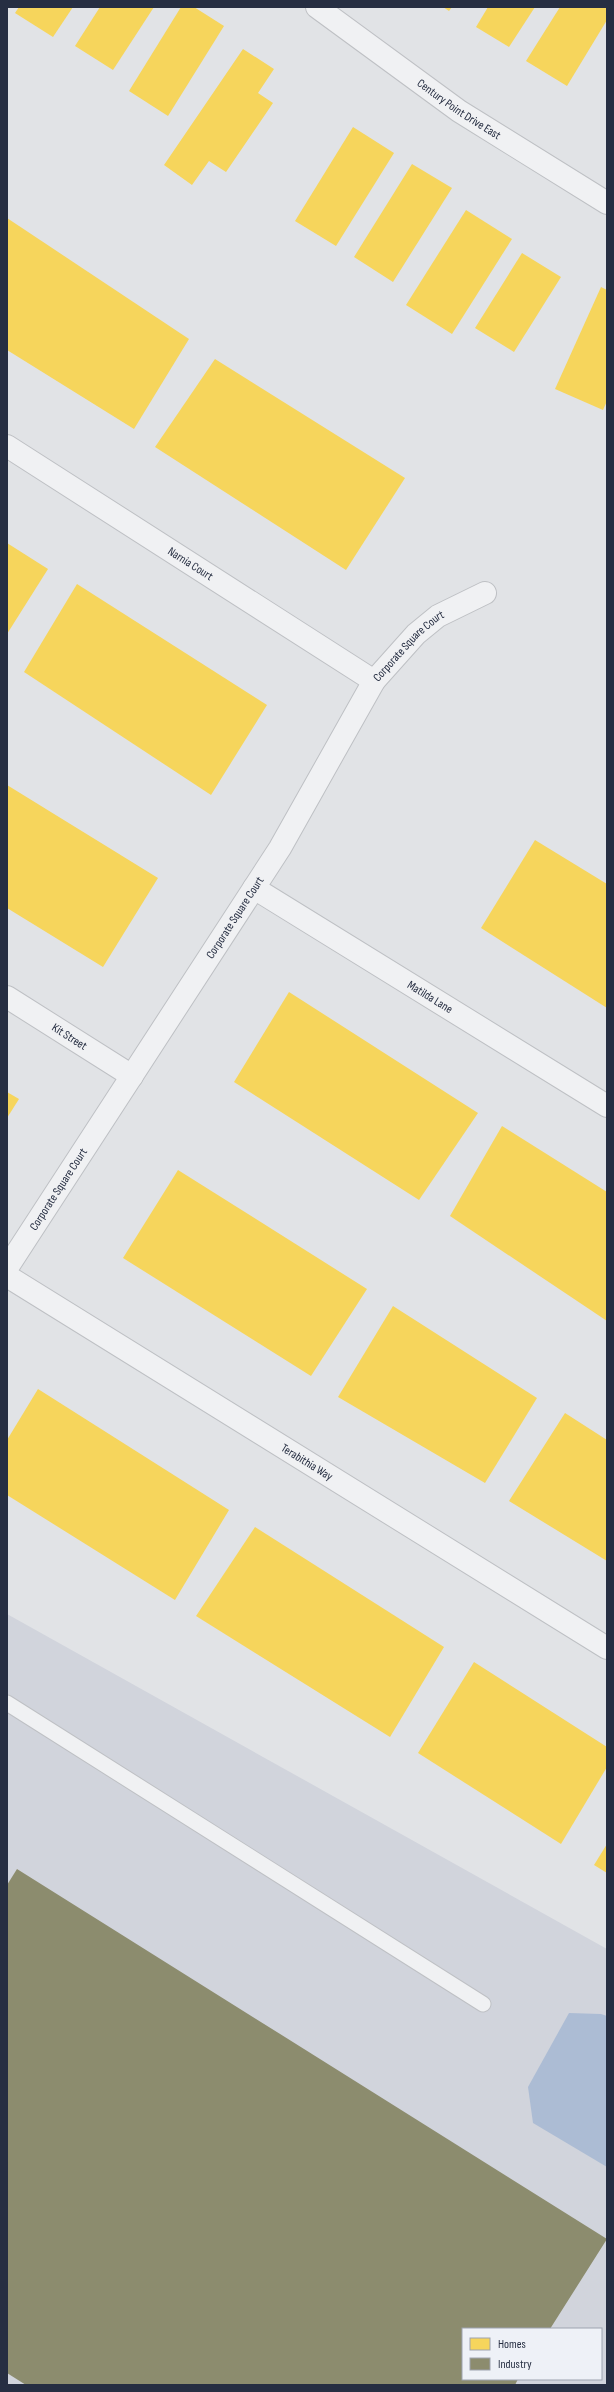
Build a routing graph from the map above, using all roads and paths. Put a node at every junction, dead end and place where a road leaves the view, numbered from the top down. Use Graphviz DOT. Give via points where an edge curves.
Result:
graph roads {
  1 [pos="316,7"];
  2 [pos="607,203"];
  3 [pos="7,446"];
  4 [pos="485,593"];
  5 [pos="374,681"];
  6 [pos="254,888"];
  7 [pos="7,998"];
  8 [pos="132,1076"];
  9 [pos="607,1106"];
  10 [pos="7,1268"];
  11 [pos="7,1276"];
  12 [pos="607,1648"];
  13 [pos="7,1703"];
  14 [pos="483,2004"];
  1 -- 2 [label="street, Century Point Drive East" via="459,110"];
  3 -- 5 [label="street, Narnia Court"];
  4 -- 5 [label="street, Corporate Square Court" via="438,616 416,634"];
  5 -- 6 [label="street, Corporate Square Court" via="280,848"];
  6 -- 8 [label="street, Corporate Square Court"];
  6 -- 9 [label="street, Matilda Lane"];
  7 -- 8 [label="street, Kit Street"];
  8 -- 10 [label="street, Corporate Square Court"];
  11 -- 12 [label="street, Terabithia Way"];
  13 -- 14 [label="lane"];
}
